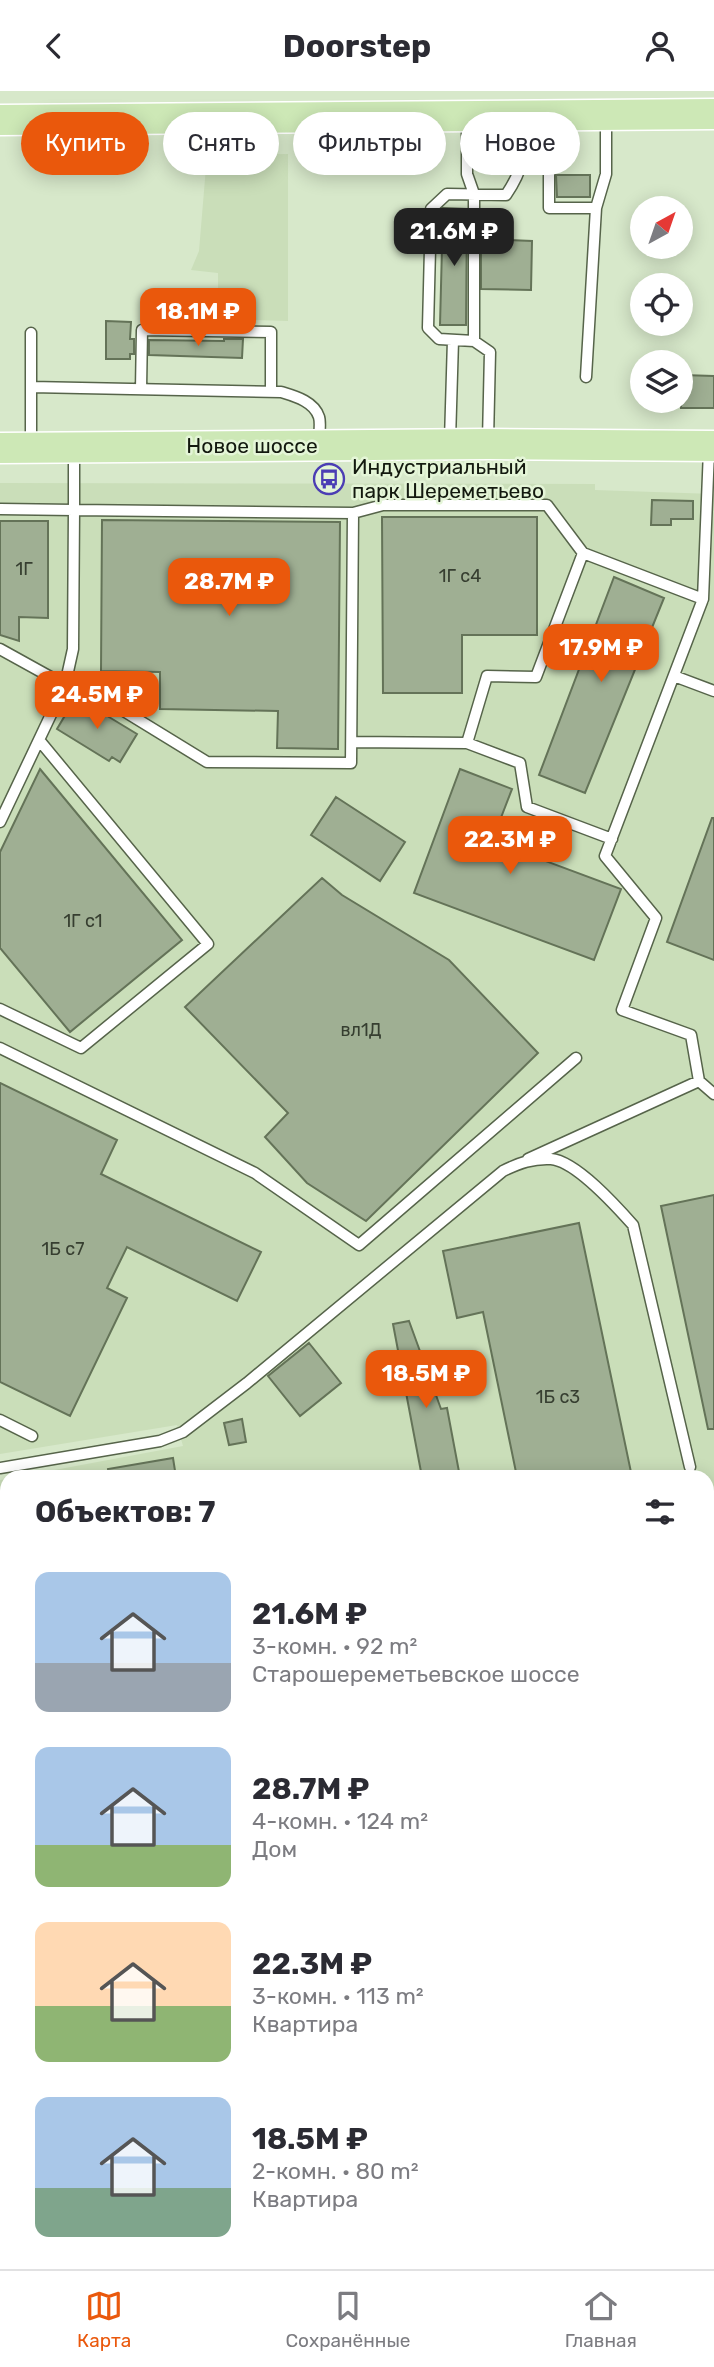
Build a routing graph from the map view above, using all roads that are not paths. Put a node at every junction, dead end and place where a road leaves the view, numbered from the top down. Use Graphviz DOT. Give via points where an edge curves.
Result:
graph roads {
  1 [pos="580,114"];
  2 [pos="606,114"];
  3 [pos="714,114"];
  4 [pos="460,115"];
  5 [pos="0,120"];
  6 [pos="467,175"];
  7 [pos="518,175"];
  8 [pos="545,175"];
  9 [pos="474,194"];
  10 [pos="596,208"];
  11 [pos="31,333"];
  12 [pos="453,339"];
  13 [pos="474,341"];
  14 [pos="586,377"];
  15 [pos="31,387"];
  16 [pos="141,389"];
  17 [pos="271,392"];
  18 [pos="450,444"];
  19 [pos="488,444"];
  20 [pos="320,445"];
  21 [pos="712,446"];
  22 [pos="31,447"];
  23 [pos="74,447"];
  24 [pos="0,448"];
  25 [pos="0,509"];
  26 [pos="74,510"];
  27 [pos="353,513"];
  28 [pos="583,553"];
  29 [pos="710,555"];
  30 [pos="703,600"];
  31 [pos="0,649"];
  32 [pos="674,676"];
  33 [pos="65,685"];
  34 [pos="714,691"];
  35 [pos="39,740"];
  36 [pos="352,742"];
  37 [pos="467,743"];
  38 [pos="0,823"];
  39 [pos="612,839"];
  40 [pos="0,1009"];
  41 [pos="0,1048"];
  42 [pos="576,1058"];
  43 [pos="699,1081"];
  44 [pos="714,1094"];
  45 [pos="525,1161"];
  46 [pos="0,1420"];
  47 [pos="33,1436"];
  48 [pos="690,1467"];
  49 [pos="0,1468"];
  1 -- 2 [label="main road"];
  2 -- 3 [label="main road"];
  2 -- 10 [label="lane" via="606,174"];
  4 -- 5 [label="main road"];
  6 -- 9 [label="lane"];
  7 -- 9 [label="lane" via="506,195"];
  8 -- 10 [label="lane" via="549,208"];
  9 -- 12 [label="lane" via="447,194 431,209 428,328 439,339"];
  9 -- 13 [label="lane"];
  10 -- 14 [label="lane"];
  11 -- 15 [label="lane"];
  12 -- 13 [label="lane"];
  12 -- 18 [label="lane"];
  13 -- 19 [label="lane" via="490,352"];
  15 -- 16 [label="lane"];
  15 -- 22 [label="lane"];
  16 -- 17 [label="lane"];
  16 -- 17 [label="lane" via="142,330 271,332"];
  17 -- 20 [label="lane" via="297,396 310,404 319,416"];
  18 -- 19 [label="main road, Новое шоссе"];
  18 -- 20 [label="main road, Новое шоссе"];
  19 -- 21 [label="main road, Новое шоссе"];
  20 -- 23 [label="main road, Новое шоссе"];
  21 -- 29 [label="lane"];
  22 -- 23 [label="main road, Новое шоссе"];
  22 -- 24 [label="main road, Новое шоссе"];
  23 -- 26 [label="lane"];
  25 -- 26 [label="lane"];
  26 -- 27 [label="lane"];
  26 -- 33 [label="lane" via="73,649"];
  27 -- 28 [label="lane" via="383,505 547,505"];
  27 -- 36 [label="lane"];
  28 -- 30 [label="lane"];
  28 -- 37 [label="lane" via="536,677 487,676"];
  29 -- 30 [label="lane"];
  30 -- 32 [label="lane"];
  31 -- 33 [label="lane"];
  32 -- 34 [label="lane"];
  32 -- 39 [label="lane"];
  33 -- 35 [label="lane"];
  33 -- 36 [label="lane" via="88,689 207,762 351,763"];
  35 -- 38 [label="lane"];
  35 -- 40 [label="lane" via="208,944 81,1048"];
  36 -- 37 [label="lane"];
  37 -- 39 [label="lane" via="520,763 527,807"];
  39 -- 43 [label="lane" via="605,856 656,918 622,1010 691,1035"];
  41 -- 42 [label="lane" via="255,1173 359,1245"];
  43 -- 44 [label="lane"];
  43 -- 45 [label="lane"];
  45 -- 48 [label="lane" via="554,1159 568,1165 610,1199 633,1225"];
  45 -- 49 [label="lane" via="503,1171 183,1432 160,1441"];
  46 -- 47 [label="lane"];
}
